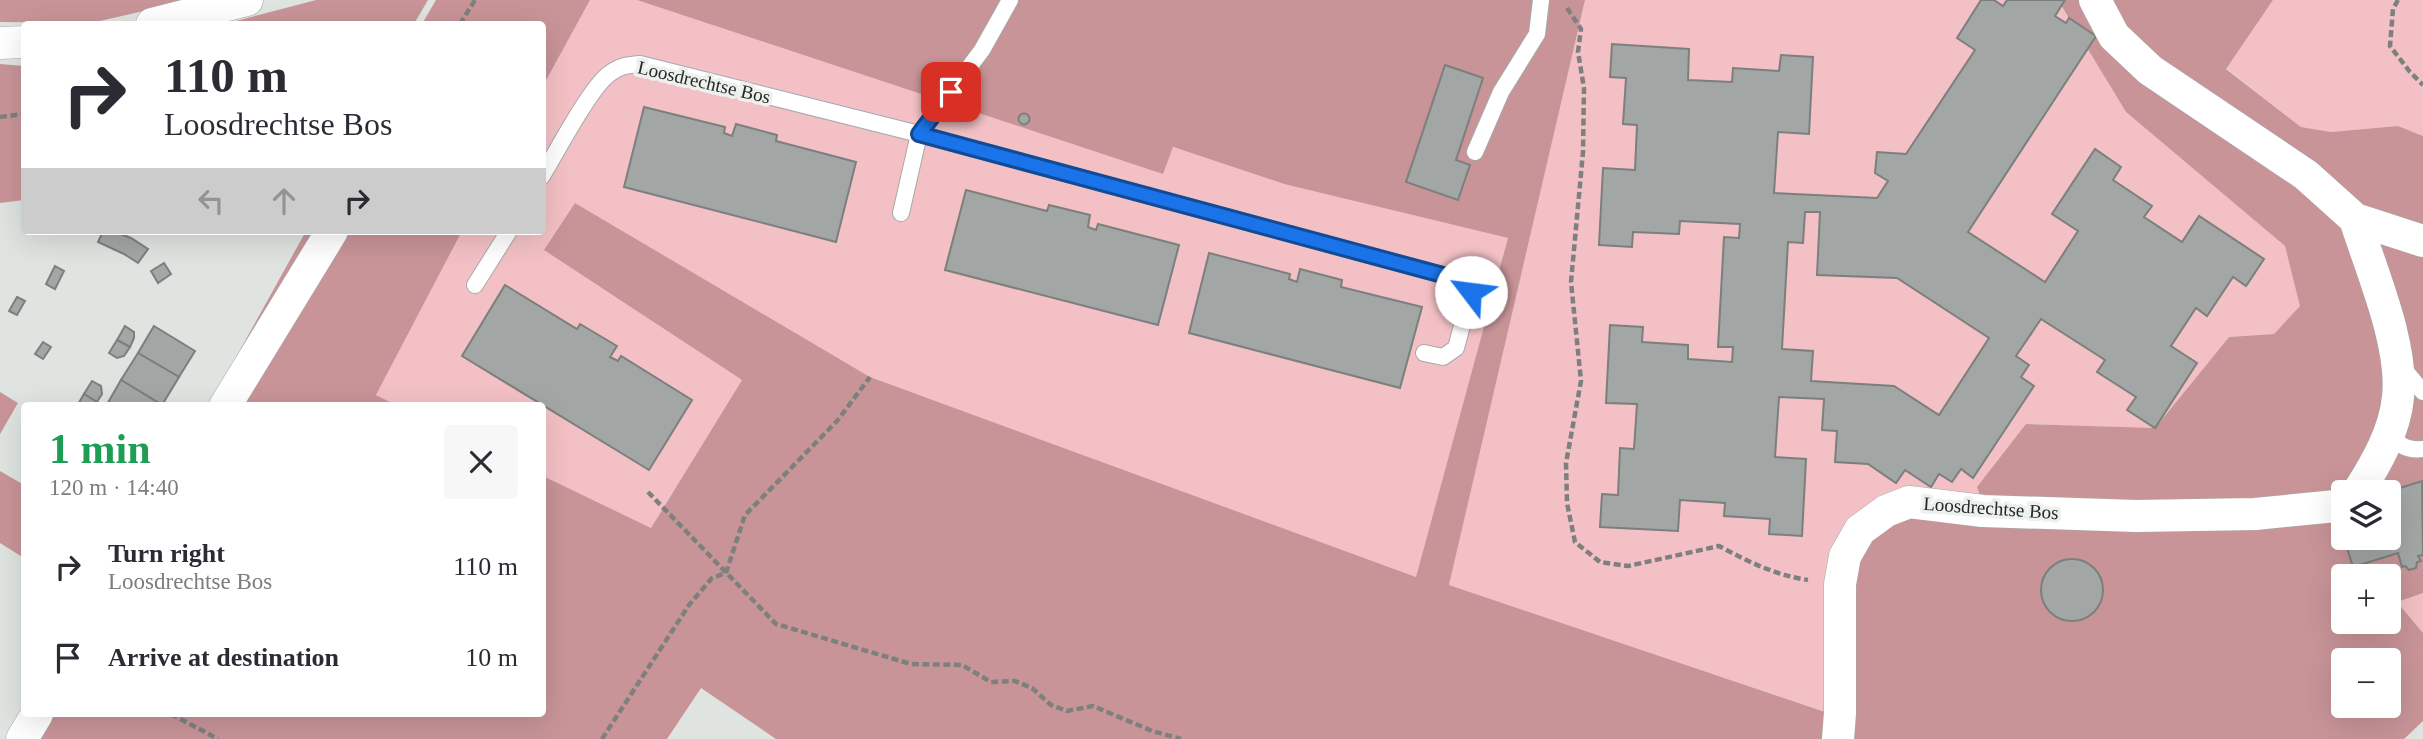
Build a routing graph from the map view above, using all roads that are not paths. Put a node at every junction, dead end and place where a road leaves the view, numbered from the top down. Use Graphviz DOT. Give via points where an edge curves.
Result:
graph roads {
  1 [pos="247,0"];
  2 [pos="1010,0"];
  3 [pos="1541,0"];
  4 [pos="2095,0"];
  5 [pos="164,21"];
  6 [pos="21,42"];
  7 [pos="0,43"];
  8 [pos="919,134"];
  9 [pos="1475,152"];
  10 [pos="546,169"];
  11 [pos="901,213"];
  12 [pos="2355,219"];
  13 [pos="330,235"];
  14 [pos="506,235"];
  15 [pos="2423,241"];
  16 [pos="475,285"];
  17 [pos="1424,353"];
  18 [pos="2399,362"];
  19 [pos="2423,392"];
  20 [pos="227,402"];
  21 [pos="2390,428"];
  22 [pos="2423,449"];
  23 [pos="2366,480"];
  24 [pos="2331,506"];
  25 [pos="35,717"];
  26 [pos="22,739"];
  27 [pos="1838,739"];
  1 -- 5 [label="street"];
  2 -- 8 [label="lane" via="982,50"];
  3 -- 9 [label="lane" via="1537,33 1501,92"];
  4 -- 12 [label="street" via="2114,36 2150,71 2306,175"];
  6 -- 7 [label="street"];
  8 -- 10 [label="lane, Loosdrechtse Bos" via="640,64 624,65 607,75 591,96"];
  8 -- 11 [label="lane"];
  8 -- 17 [label="lane, Loosdrechtse Bos" via="1465,281 1471,292 1456,348 1443,357"];
  12 -- 15 [label="street"];
  12 -- 18 [label="street"];
  13 -- 20 [label="street"];
  14 -- 16 [label="lane"];
  18 -- 19 [label="lane"];
  18 -- 21 [label="street" via="2398,399"];
  21 -- 22 [label="lane" via="2403,447"];
  21 -- 23 [label="street"];
  24 -- 27 [label="street, Loosdrechtse Bos" via="2255,514 2136,516 1983,511 1909,502 1886,511 1860,530 1845,556 1840,584"];
  25 -- 26 [label="street"];
}
